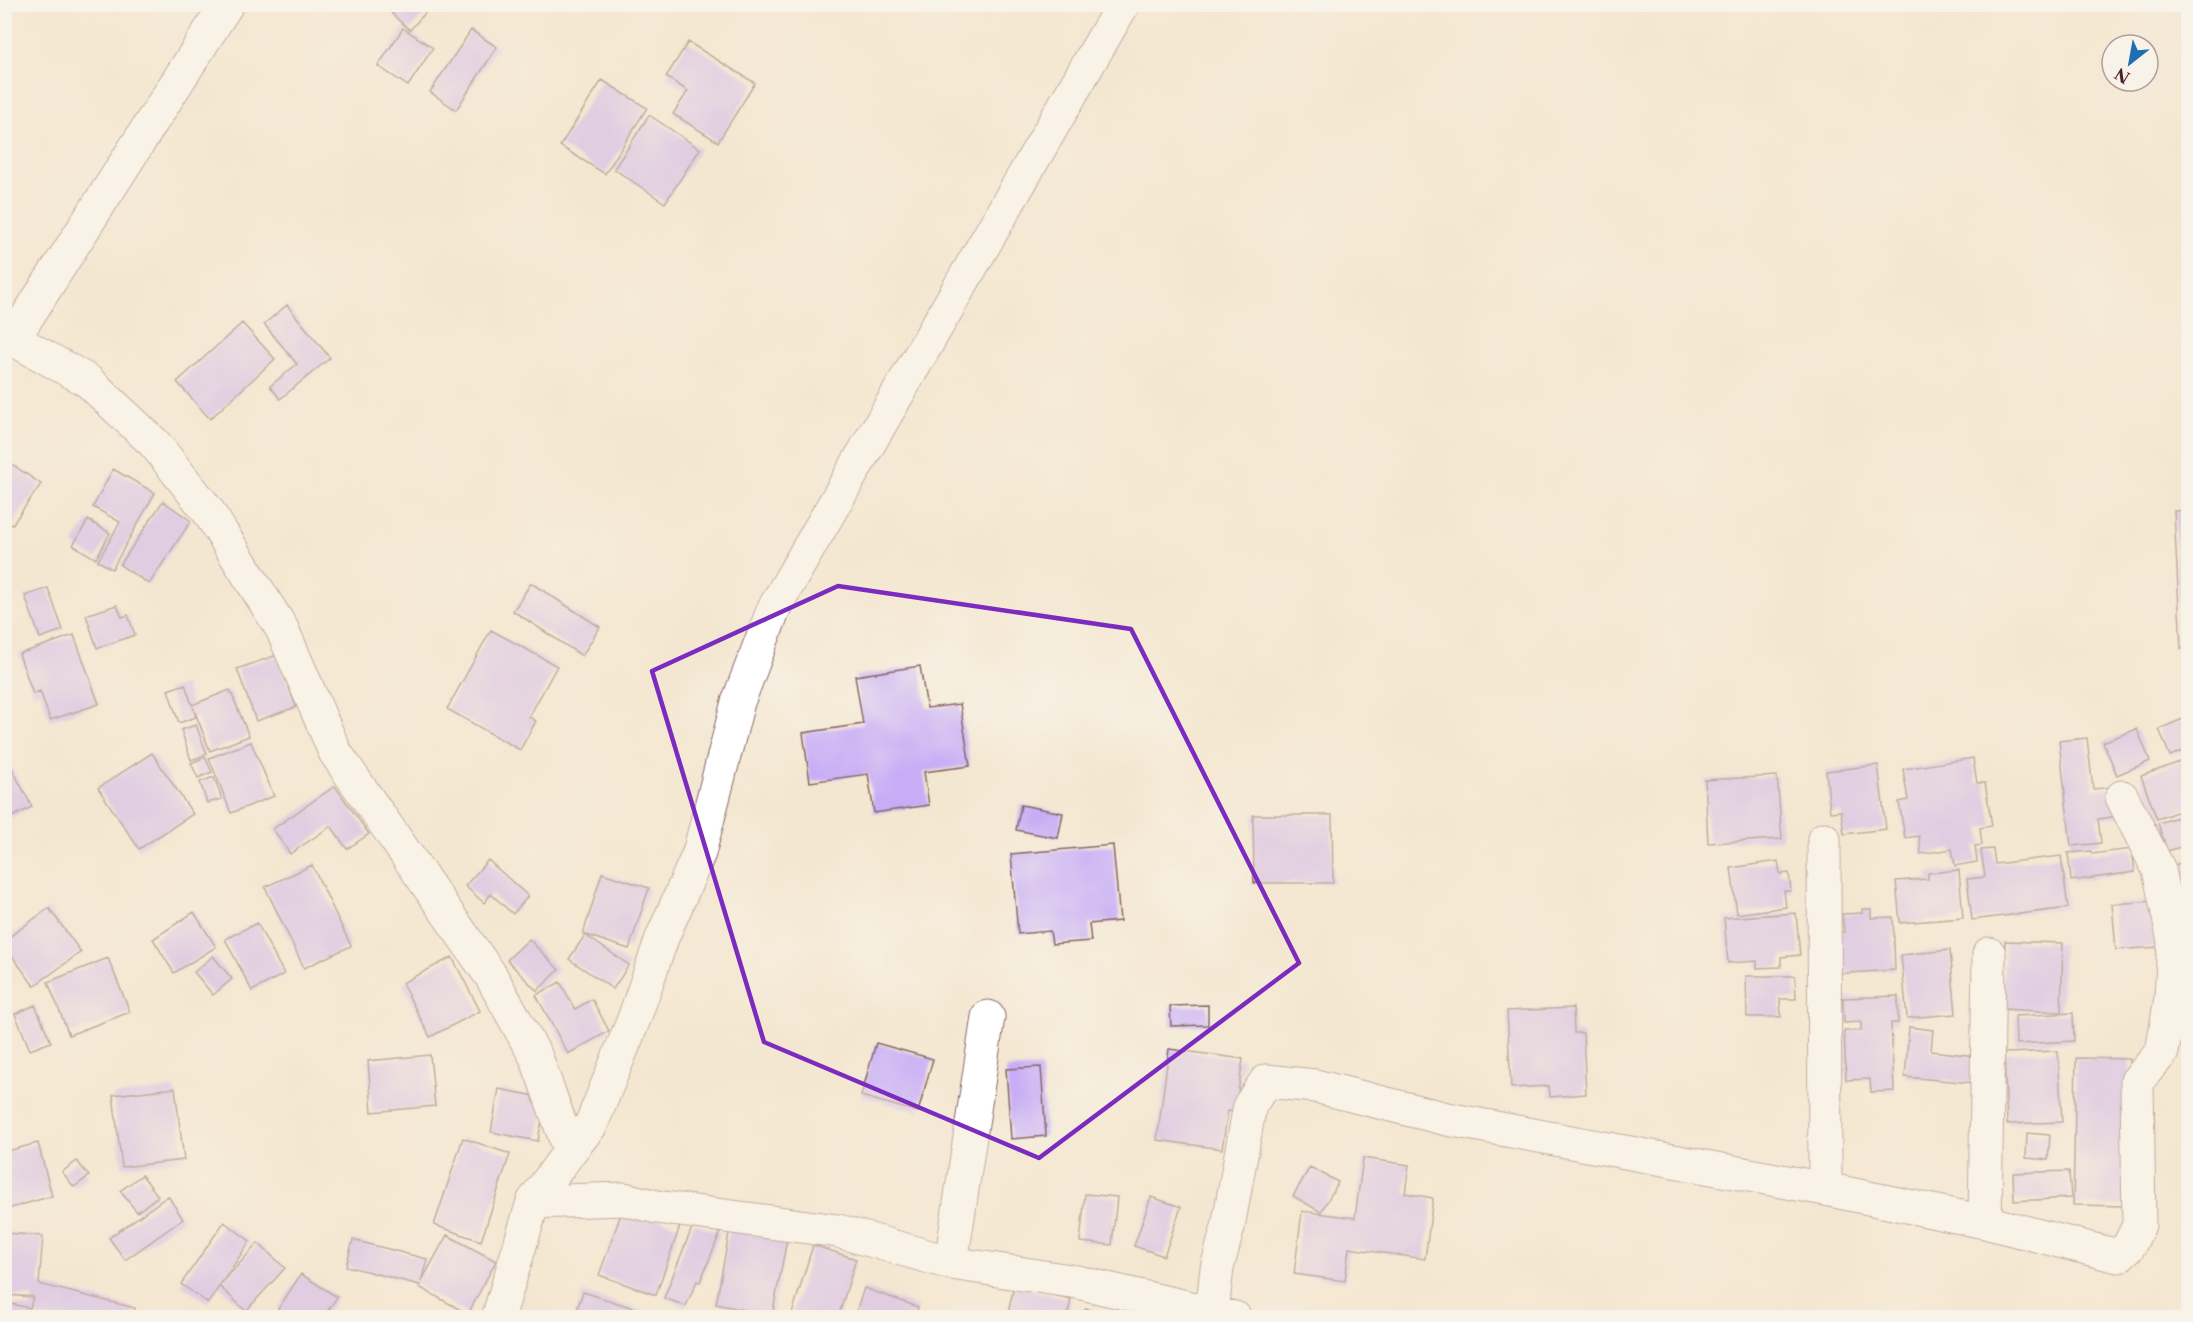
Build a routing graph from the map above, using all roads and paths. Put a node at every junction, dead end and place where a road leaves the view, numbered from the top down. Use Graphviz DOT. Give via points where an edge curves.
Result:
graph roads {
  1 [pos="227,4"];
  2 [pos="1123,4"];
  3 [pos="9,338"];
  4 [pos="2122,797"];
  5 [pos="1824,839"];
  6 [pos="1989,954"];
  7 [pos="988,1017"];
  8 [pos="570,1151"];
  9 [pos="1825,1189"];
  10 [pos="533,1202"];
  11 [pos="1985,1222"];
  12 [pos="951,1263"];
  13 [pos="1223,1315"];
  14 [pos="498,1317"];
  1 -- 3 [label="street"];
  2 -- 8 [label="street" via="774,608 738,702 699,853 662,938 591,1125"];
  3 -- 8 [label="street" via="88,381 155,444 208,511 282,629 335,752 491,976 536,1058"];
  4 -- 11 [label="street" via="2159,870 2174,941 2171,998 2162,1052 2137,1081 2139,1225 2130,1246 2118,1256"];
  5 -- 9 [label="street"];
  6 -- 11 [label="street"];
  7 -- 12 [label="street"];
  8 -- 10 [label="street"];
  9 -- 11 [label="street"];
  9 -- 13 [label="street" via="1447,1119 1315,1086 1266,1081 1250,1106 1217,1268"];
  10 -- 12 [label="street" via="624,1199 657,1207 838,1231"];
  10 -- 14 [label="street"];
  12 -- 13 [label="street" via="1077,1282"];
}
